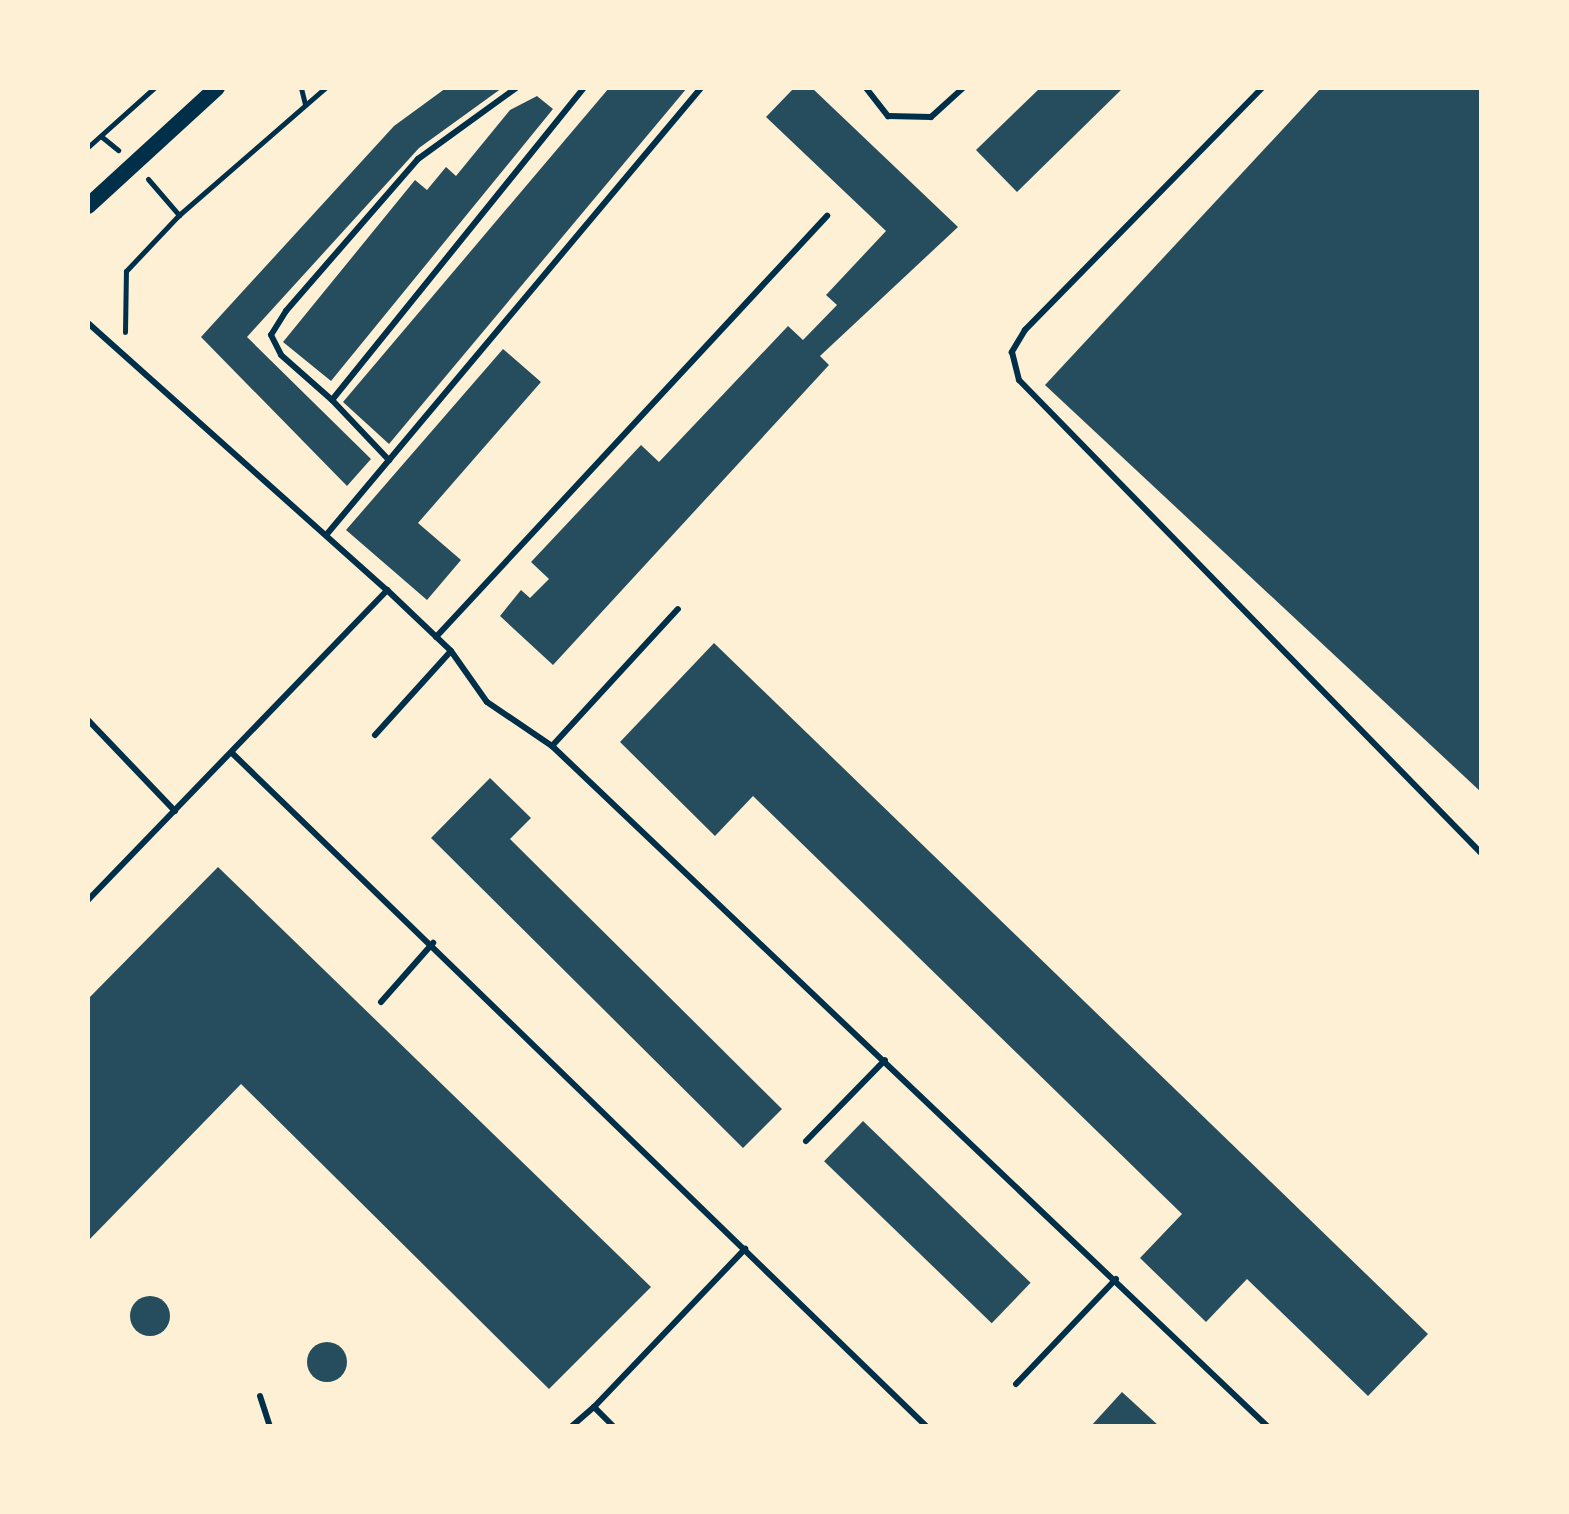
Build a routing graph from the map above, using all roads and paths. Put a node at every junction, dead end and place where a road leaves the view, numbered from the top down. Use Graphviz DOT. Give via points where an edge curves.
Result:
graph roads {
  1 [pos="154,88"];
  2 [pos="217,88"];
  3 [pos="301,88"];
  4 [pos="325,88"];
  5 [pos="516,88"];
  6 [pos="584,88"];
  7 [pos="701,88"];
  8 [pos="866,88"];
  9 [pos="963,88"];
  10 [pos="1262,88"];
  11 [pos="305,104"];
  12 [pos="88,147"];
  13 [pos="88,206"];
  14 [pos="827,216"];
  15 [pos="88,323"];
  16 [pos="124,353"];
  17 [pos="332,400"];
  18 [pos="389,460"];
  19 [pos="327,534"];
  20 [pos="387,590"];
  21 [pos="678,609"];
  22 [pos="436,637"];
  23 [pos="451,651"];
  24 [pos="88,720"];
  25 [pos="375,735"];
  26 [pos="552,746"];
  27 [pos="232,753"];
  28 [pos="175,811"];
  29 [pos="1481,853"];
  30 [pos="88,900"];
  31 [pos="433,943"];
  32 [pos="381,1002"];
  33 [pos="885,1060"];
  34 [pos="806,1141"];
  35 [pos="745,1249"];
  36 [pos="1116,1279"];
  37 [pos="1016,1384"];
  38 [pos="260,1396"];
  39 [pos="594,1407"];
  40 [pos="270,1426"];
  41 [pos="572,1426"];
  42 [pos="613,1426"];
  43 [pos="926,1426"];
  44 [pos="1267,1426"];
  1 -- 12 [label="path"];
  2 -- 13 [label="main road"];
  3 -- 11 [label="path"];
  4 -- 11 [label="path"];
  5 -- 17 [label="lane" via="418,159 271,335 281,355"];
  6 -- 17 [label="lane"];
  7 -- 18 [label="lane"];
  8 -- 9 [label="lane" via="888,116 931,117"];
  10 -- 29 [label="lane" via="1025,330 1012,352 1019,380"];
  11 -- 16 [label="path" via="179,215 126,271"];
  14 -- 22 [label="lane"];
  15 -- 16 [label="lane"];
  16 -- 19 [label="lane"];
  17 -- 18 [label="lane"];
  18 -- 19 [label="lane"];
  19 -- 20 [label="lane"];
  20 -- 22 [label="lane"];
  20 -- 27 [label="lane"];
  21 -- 26 [label="lane"];
  22 -- 23 [label="lane"];
  23 -- 25 [label="lane"];
  23 -- 26 [label="lane" via="487,702"];
  24 -- 28 [label="lane"];
  26 -- 33 [label="lane"];
  27 -- 28 [label="lane"];
  27 -- 31 [label="lane"];
  28 -- 30 [label="lane"];
  31 -- 32 [label="lane"];
  31 -- 35 [label="lane"];
  33 -- 34 [label="lane"];
  33 -- 36 [label="lane"];
  35 -- 39 [label="lane"];
  35 -- 43 [label="lane"];
  36 -- 37 [label="lane"];
  36 -- 44 [label="lane"];
  38 -- 40 [label="lane"];
  39 -- 41 [label="lane"];
  39 -- 42 [label="lane"];
}
